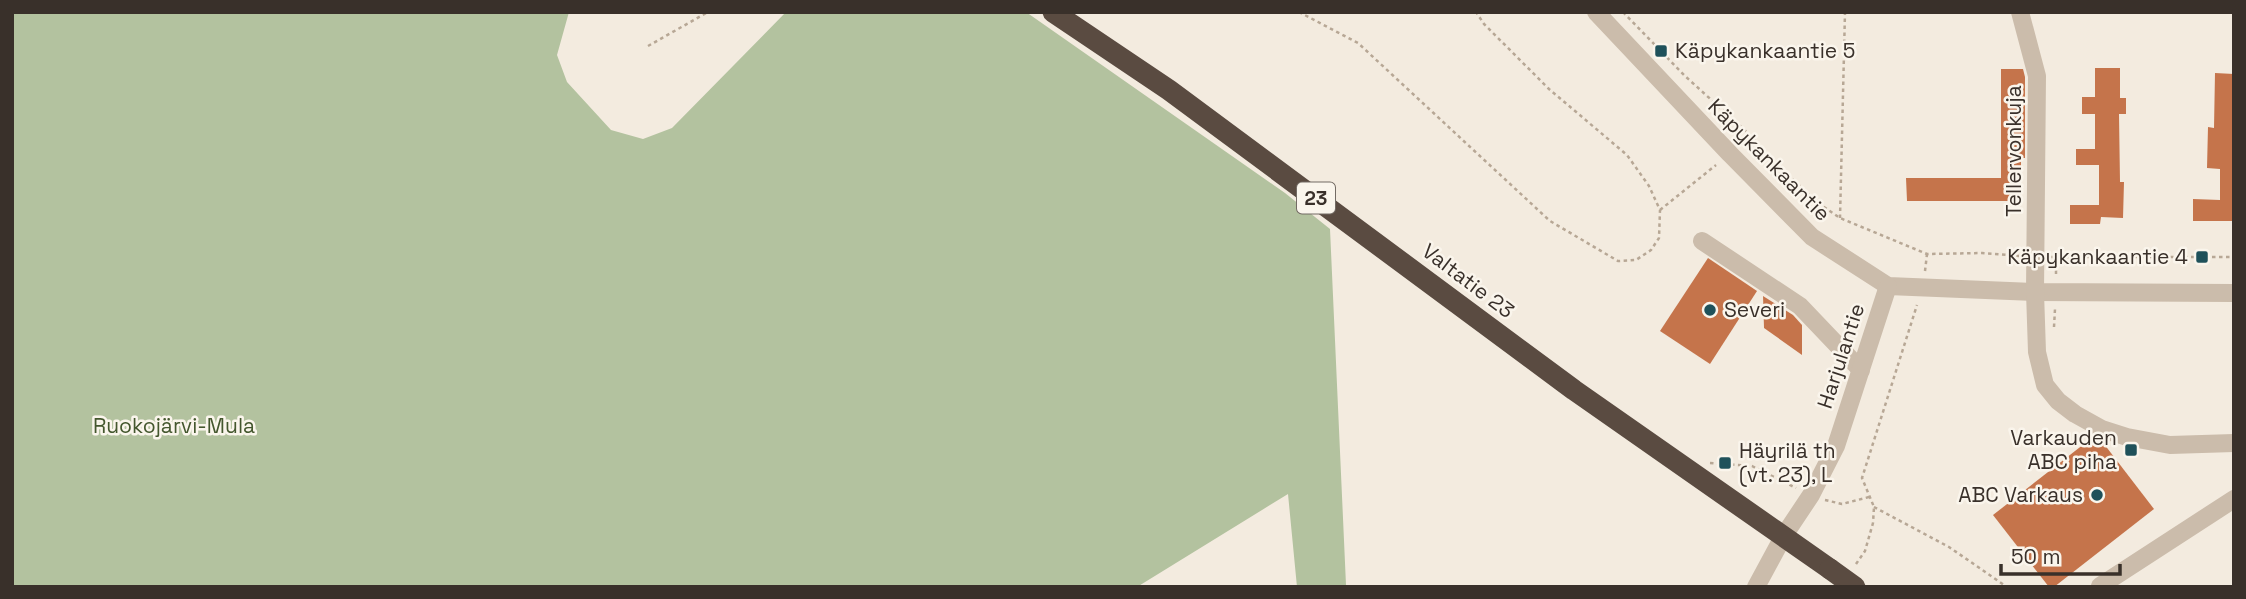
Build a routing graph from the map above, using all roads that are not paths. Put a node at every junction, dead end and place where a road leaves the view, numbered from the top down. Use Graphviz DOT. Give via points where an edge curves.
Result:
graph roads {
  1 [pos="1053,12"];
  2 [pos="1596,12"];
  3 [pos="2020,12"];
  4 [pos="1702,241"];
  5 [pos="1888,286"];
  6 [pos="2035,292"];
  7 [pos="2234,293"];
  8 [pos="1861,370"];
  9 [pos="2234,443"];
  10 [pos="2234,499"];
  11 [pos="1783,537"];
  12 [pos="1854,578"];
  13 [pos="2100,586"];
  14 [pos="1756,587"];
  1 -- 11 [label="highway, Valtatie 23 / 23" via="1169,90 1574,390"];
  2 -- 5 [label="street, Käpykankaantie" via="1812,237"];
  3 -- 6 [label="street, Tellervonkuja" via="2037,76"];
  4 -- 8 [label="street" via="1800,306"];
  5 -- 6 [label="street"];
  5 -- 8 [label="street, Harjulantie"];
  6 -- 7 [label="street"];
  6 -- 9 [label="street, Tellervonkuja" via="2037,352 2045,385 2058,401 2102,429 2127,437 2170,445"];
  8 -- 11 [label="street, Harjulantie" via="1836,446"];
  10 -- 13 [label="street"];
  11 -- 12 [label="highway, Valtatie 23 / 23, bridge" via="1829,569"];
  11 -- 14 [label="street, Harjulantie"];
}
